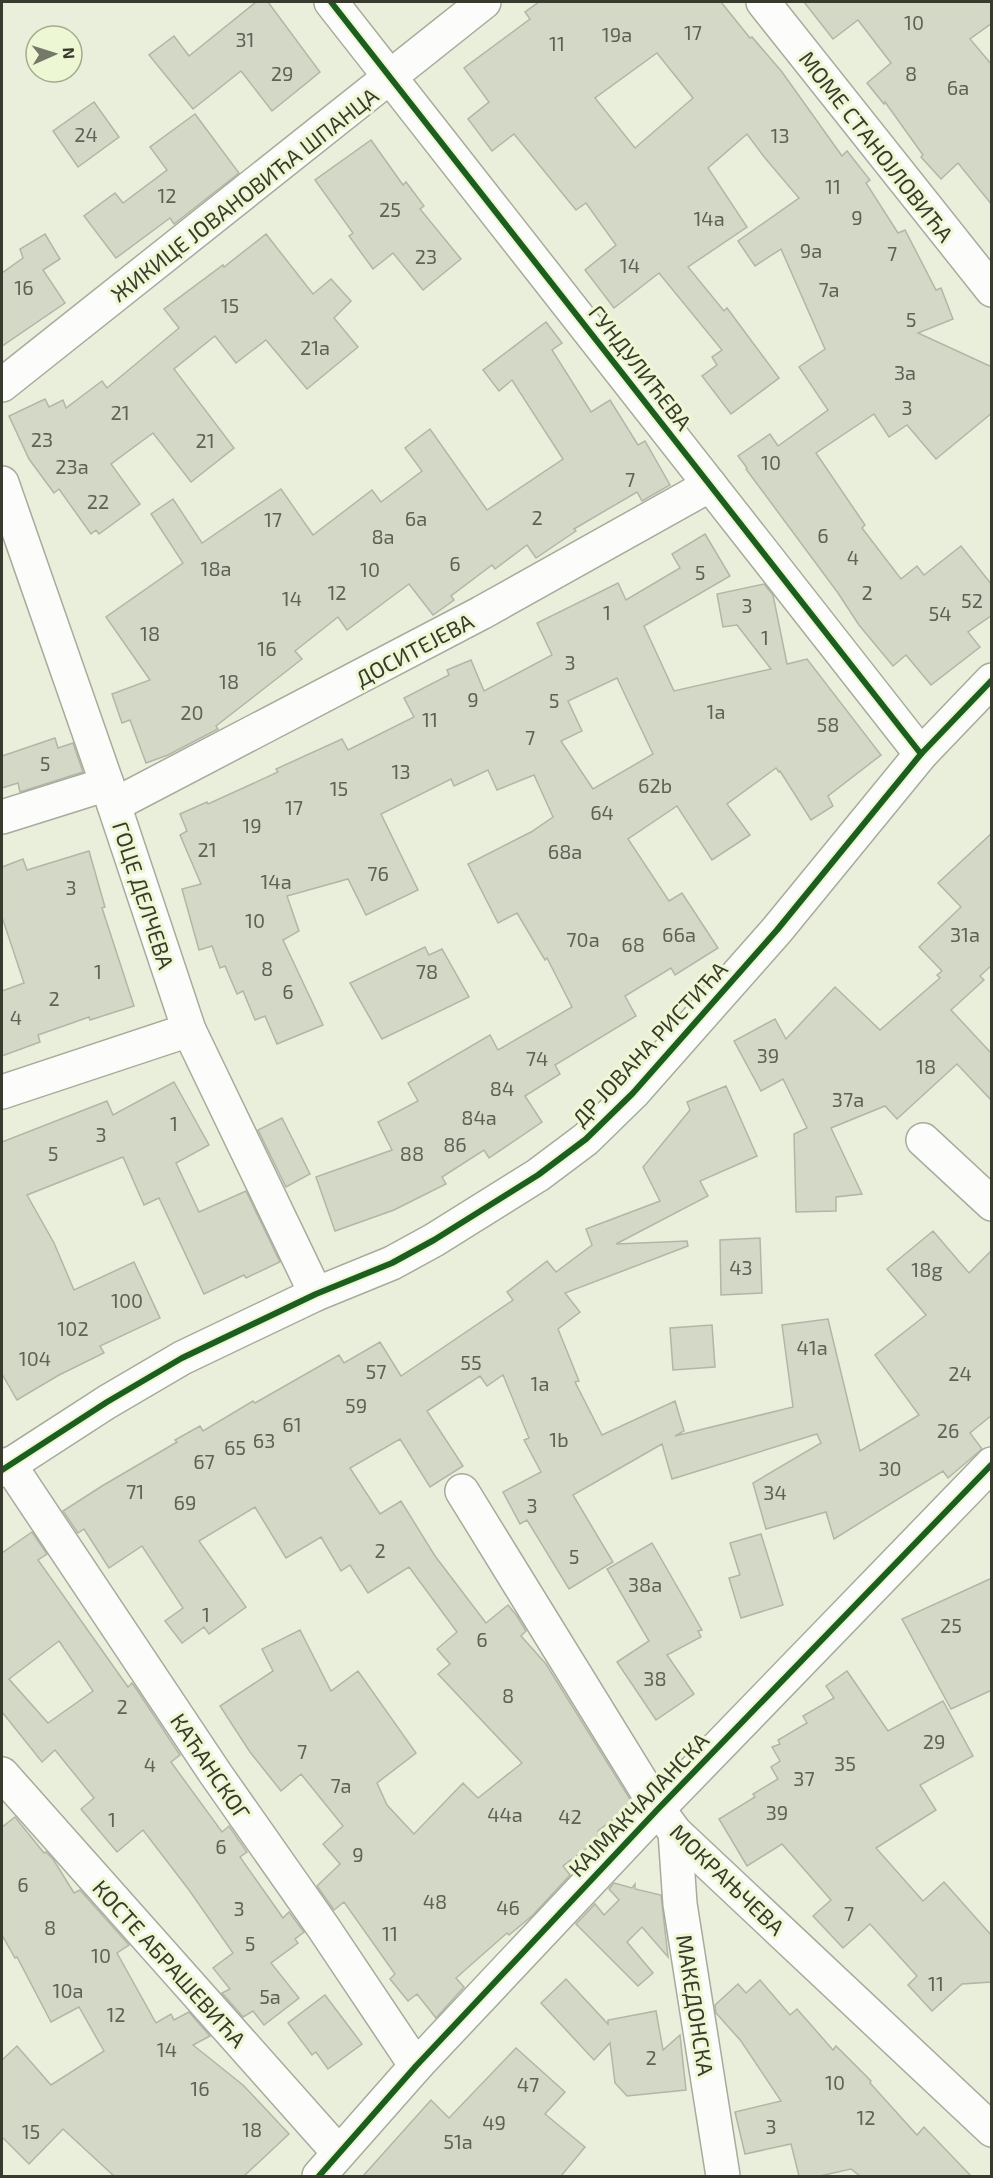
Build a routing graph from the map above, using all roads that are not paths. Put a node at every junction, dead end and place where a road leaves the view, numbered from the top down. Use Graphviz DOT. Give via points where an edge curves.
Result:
graph roads {
  1 [pos="331,2"];
  2 [pos="484,2"];
  3 [pos="763,2"];
  4 [pos="392,77"];
  5 [pos="992,290"];
  6 [pos="2,386"];
  7 [pos="2,483"];
  8 [pos="710,485"];
  9 [pos="992,680"];
  10 [pos="921,754"];
  11 [pos="111,794"];
  12 [pos="2,817"];
  13 [pos="189,1030"];
  14 [pos="2,1092"];
  15 [pos="923,1140"];
  16 [pos="992,1204"];
  17 [pos="316,1294"];
  18 [pos="992,1464"];
  19 [pos="5,1467"];
  20 [pos="462,1491"];
  21 [pos="2,1774"];
  22 [pos="667,1820"];
  23 [pos="416,2066"];
  24 [pos="992,2130"];
  25 [pos="329,2165"];
  26 [pos="723,2176"];
  1 -- 4 [label="street, ГУНДУЛИЋЕВА"];
  2 -- 4 [label="street, ЖИКИЦЕ ЈОВАНОВИЋА ШПАНЦА"];
  3 -- 5 [label="street, МОМЕ СТАНОЈЛОВИЋА"];
  4 -- 6 [label="street, ЖИКИЦЕ ЈОВАНОВИЋА ШПАНЦА"];
  4 -- 8 [label="street, ГУНДУЛИЋЕВА"];
  7 -- 11 [label="street, ГОЦЕ ДЕЛЧЕВА"];
  8 -- 10 [label="street, ГУНДУЛИЋЕВА"];
  8 -- 11 [label="street, ДОСИТЕЈЕВА" via="481,613"];
  9 -- 10 [label="street, ДР ЈОВАНА РИСТИЋА"];
  10 -- 17 [label="street, ДР ЈОВАНА РИСТИЋА" via="777,930 586,1139 538,1175 434,1240 392,1263"];
  11 -- 12 [label="street, ДОСИТЕЈЕВА"];
  11 -- 13 [label="street, ГОЦЕ ДЕЛЧЕВА"];
  13 -- 14 [label="street"];
  13 -- 17 [label="street, ГОЦЕ ДЕЛЧЕВА"];
  15 -- 16 [label="street"];
  17 -- 19 [label="street, ДР ЈОВАНА РИСТИЋА" via="182,1358"];
  18 -- 22 [label="street, КАЈМАКЧАЛАНСКА"];
  19 -- 23 [label="street, КАЋАНСКОГ"];
  20 -- 22 [label="street, МОКРАЊЧЕВА"];
  21 -- 25 [label="street, КОСТЕ АБРАШЕВИЋА"];
  22 -- 23 [label="street, КАЈМАКЧАЛАНСКА"];
  22 -- 24 [label="street, МОКРАЊЧЕВА"];
  22 -- 26 [label="street, МАКЕДОНСКА"];
  23 -- 25 [label="street, КАЈМАКЧАЛАНСКА"];
}
